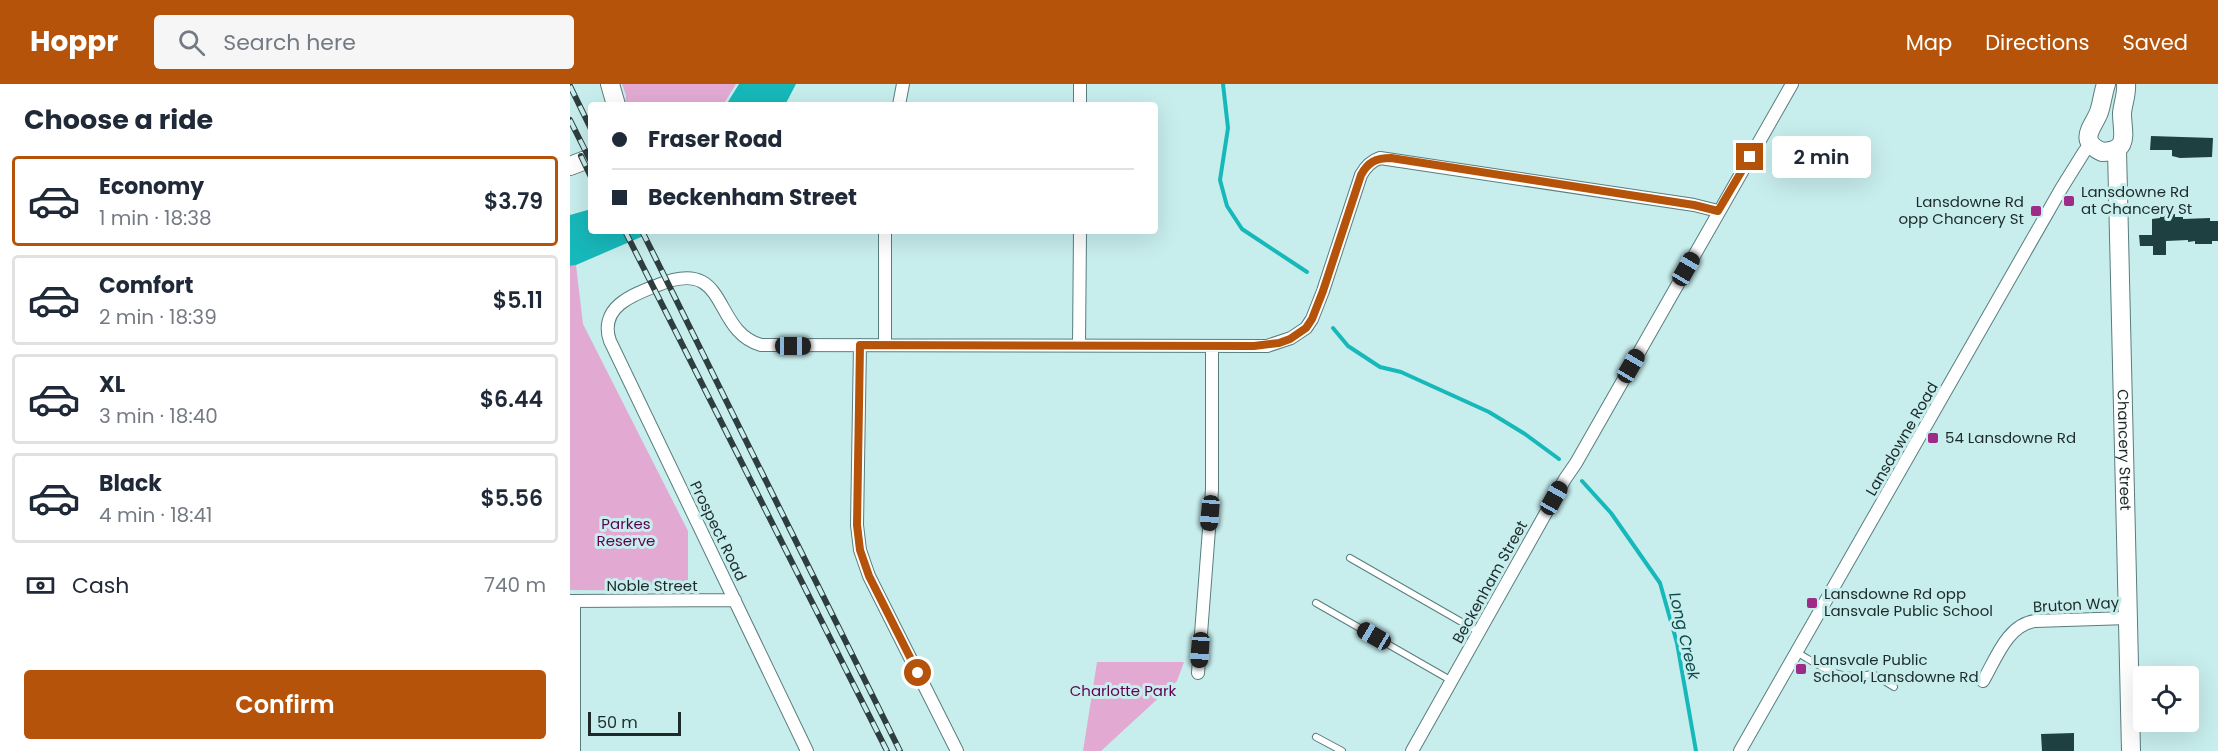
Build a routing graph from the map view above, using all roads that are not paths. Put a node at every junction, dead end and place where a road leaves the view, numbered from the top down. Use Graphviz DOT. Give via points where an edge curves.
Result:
graph roads {
  1 [pos="610,84"];
  2 [pos="903,84"];
  3 [pos="1080,84"];
  4 [pos="1792,84"];
  5 [pos="2106,84"];
  6 [pos="2126,84"];
  7 [pos="615,102"];
  8 [pos="899,102"];
  9 [pos="1080,102"];
  10 [pos="2091,143"];
  11 [pos="2117,150"];
  12 [pos="588,159"];
  13 [pos="570,166"];
  14 [pos="1718,211"];
  15 [pos="885,234"];
  16 [pos="1080,234"];
  17 [pos="860,345"];
  18 [pos="885,345"];
  19 [pos="1079,345"];
  20 [pos="1212,346"];
  21 [pos="1350,558"];
  22 [pos="735,600"];
  23 [pos="572,601"];
  24 [pos="1316,603"];
  25 [pos="2128,618"];
  26 [pos="1479,633"];
  27 [pos="1798,653"];
  28 [pos="1198,673"];
  29 [pos="1452,681"];
  30 [pos="1983,681"];
  31 [pos="1894,687"];
  32 [pos="1316,736"];
  33 [pos="574,751"];
  34 [pos="807,751"];
  35 [pos="957,751"];
  36 [pos="1342,751"];
  37 [pos="1412,751"];
  38 [pos="1740,751"];
  39 [pos="2131,751"];
  1 -- 7 [label="main road"];
  2 -- 8 [label="street"];
  3 -- 9 [label="street"];
  4 -- 14 [label="street, Beckenham Street"];
  5 -- 10 [label="main road" via="2099,112 2089,129"];
  6 -- 11 [label="main road, Chancery Street" via="2123,139"];
  10 -- 11 [label="main road" via="2102,152"];
  10 -- 27 [label="street, Lansdowne Road" via="2061,189"];
  11 -- 25 [label="main road, Chancery Street"];
  12 -- 13 [label="main road"];
  14 -- 20 [label="street" via="1380,158 1365,167 1319,305 1306,328 1290,339 1267,346"];
  14 -- 26 [label="street, Beckenham Street"];
  15 -- 18 [label="street"];
  16 -- 19 [label="street"];
  17 -- 18 [label="street"];
  17 -- 22 [label="street, Prospect Road" via="752,343 737,331 710,287 689,278 672,279 638,294 615,309 607,323 614,350"];
  17 -- 35 [label="street" via="860,550 869,576"];
  18 -- 19 [label="street"];
  19 -- 20 [label="street"];
  20 -- 28 [label="street" via="1212,490"];
  21 -- 26 [label="lane"];
  22 -- 23 [label="street, Noble Street"];
  22 -- 34 [label="street, Prospect Road"];
  23 -- 33 [label="street"];
  24 -- 29 [label="lane"];
  25 -- 30 [label="street, Bruton Way" via="2035,621 2021,625"];
  25 -- 39 [label="main road, Chancery Street"];
  26 -- 29 [label="street, Beckenham Street"];
  27 -- 31 [label="lane" via="1840,676 1873,674"];
  27 -- 38 [label="street, Lansdowne Road"];
  29 -- 37 [label="street, Beckenham Street"];
  32 -- 36 [label="lane"];
}
